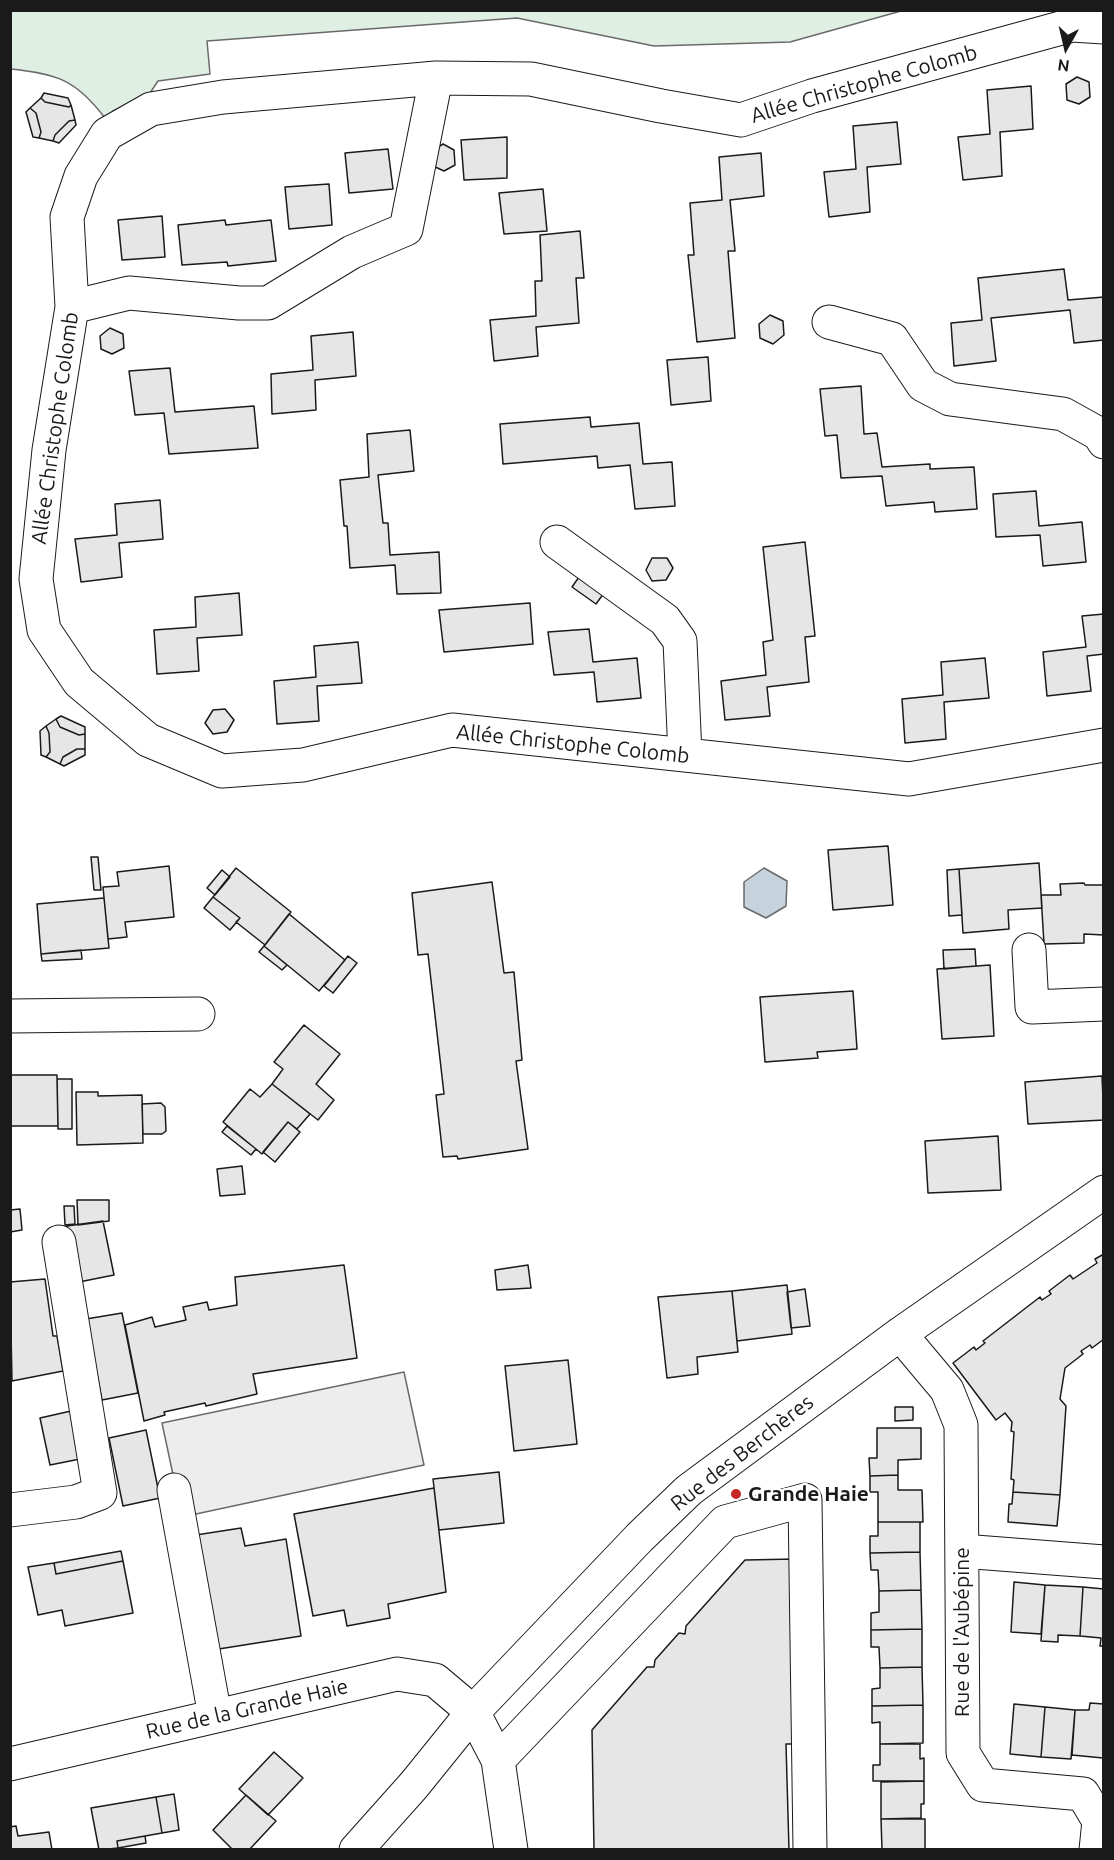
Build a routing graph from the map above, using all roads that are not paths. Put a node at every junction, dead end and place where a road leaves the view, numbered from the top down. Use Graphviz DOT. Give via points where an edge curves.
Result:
graph roads {
  1 [pos="1104,27"];
  2 [pos="436,78"];
  3 [pos="72,307"];
  4 [pos="830,322"];
  5 [pos="1104,442"];
  6 [pos="557,542"];
  7 [pos="1104,745"];
  8 [pos="685,755"];
  9 [pos="1029,950"];
  10 [pos="1104,1004"];
  11 [pos="198,1014"];
  12 [pos="10,1016"];
  13 [pos="1104,1192"];
  14 [pos="59,1242"];
  15 [pos="900,1334"];
  16 [pos="174,1490"];
  17 [pos="10,1510"];
  18 [pos="962,1551"];
  19 [pos="1104,1562"];
  20 [pos="472,1712"];
  21 [pos="215,1716"];
  22 [pos="498,1760"];
  23 [pos="10,1764"];
  24 [pos="356,1850"];
  25 [pos="511,1850"];
  26 [pos="810,1850"];
  27 [pos="1096,1850"];
  1 -- 2 [label="street, Allée Christophe Colomb" via="1072,25 812,96 741,120 531,79"];
  2 -- 3 [label="street" via="406,229 352,252 268,303 129,293"];
  2 -- 3 [label="street, Allée Christophe Colomb" via="223,97 151,109 108,134 81,176 67,217"];
  3 -- 8 [label="street, Allée Christophe Colomb" via="49,450 36,579 44,630 79,682 148,740 222,771 303,765 452,730"];
  4 -- 5 [label="street" via="892,339 923,385 950,399 1063,414 1099,434"];
  6 -- 8 [label="street" via="665,620 680,641"];
  7 -- 8 [label="street, Allée Christophe Colomb" via="909,778"];
  9 -- 10 [label="street" via="1032,1007"];
  11 -- 12 [label="street"];
  13 -- 15 [label="street, Rue des Berchères"];
  14 -- 17 [label="street" via="100,1493 76,1502"];
  15 -- 18 [label="street, Rue de l'Aubépine" via="946,1390 961,1425"];
  15 -- 20 [label="street, Rue des Berchères" via="689,1490"];
  16 -- 21 [label="street"];
  18 -- 19 [label="street"];
  18 -- 27 [label="street, Rue de l'Aubépine" via="963,1753 983,1785 1083,1794 1099,1821"];
  20 -- 21 [label="street, Rue de la Grande Haie" via="435,1680 397,1674"];
  20 -- 22 [label="street"];
  20 -- 24 [label="street, Rue des Berchères"];
  21 -- 23 [label="street, Rue de la Grande Haie"];
  22 -- 25 [label="street"];
  22 -- 26 [label="street" via="725,1522 805,1500"];
}
